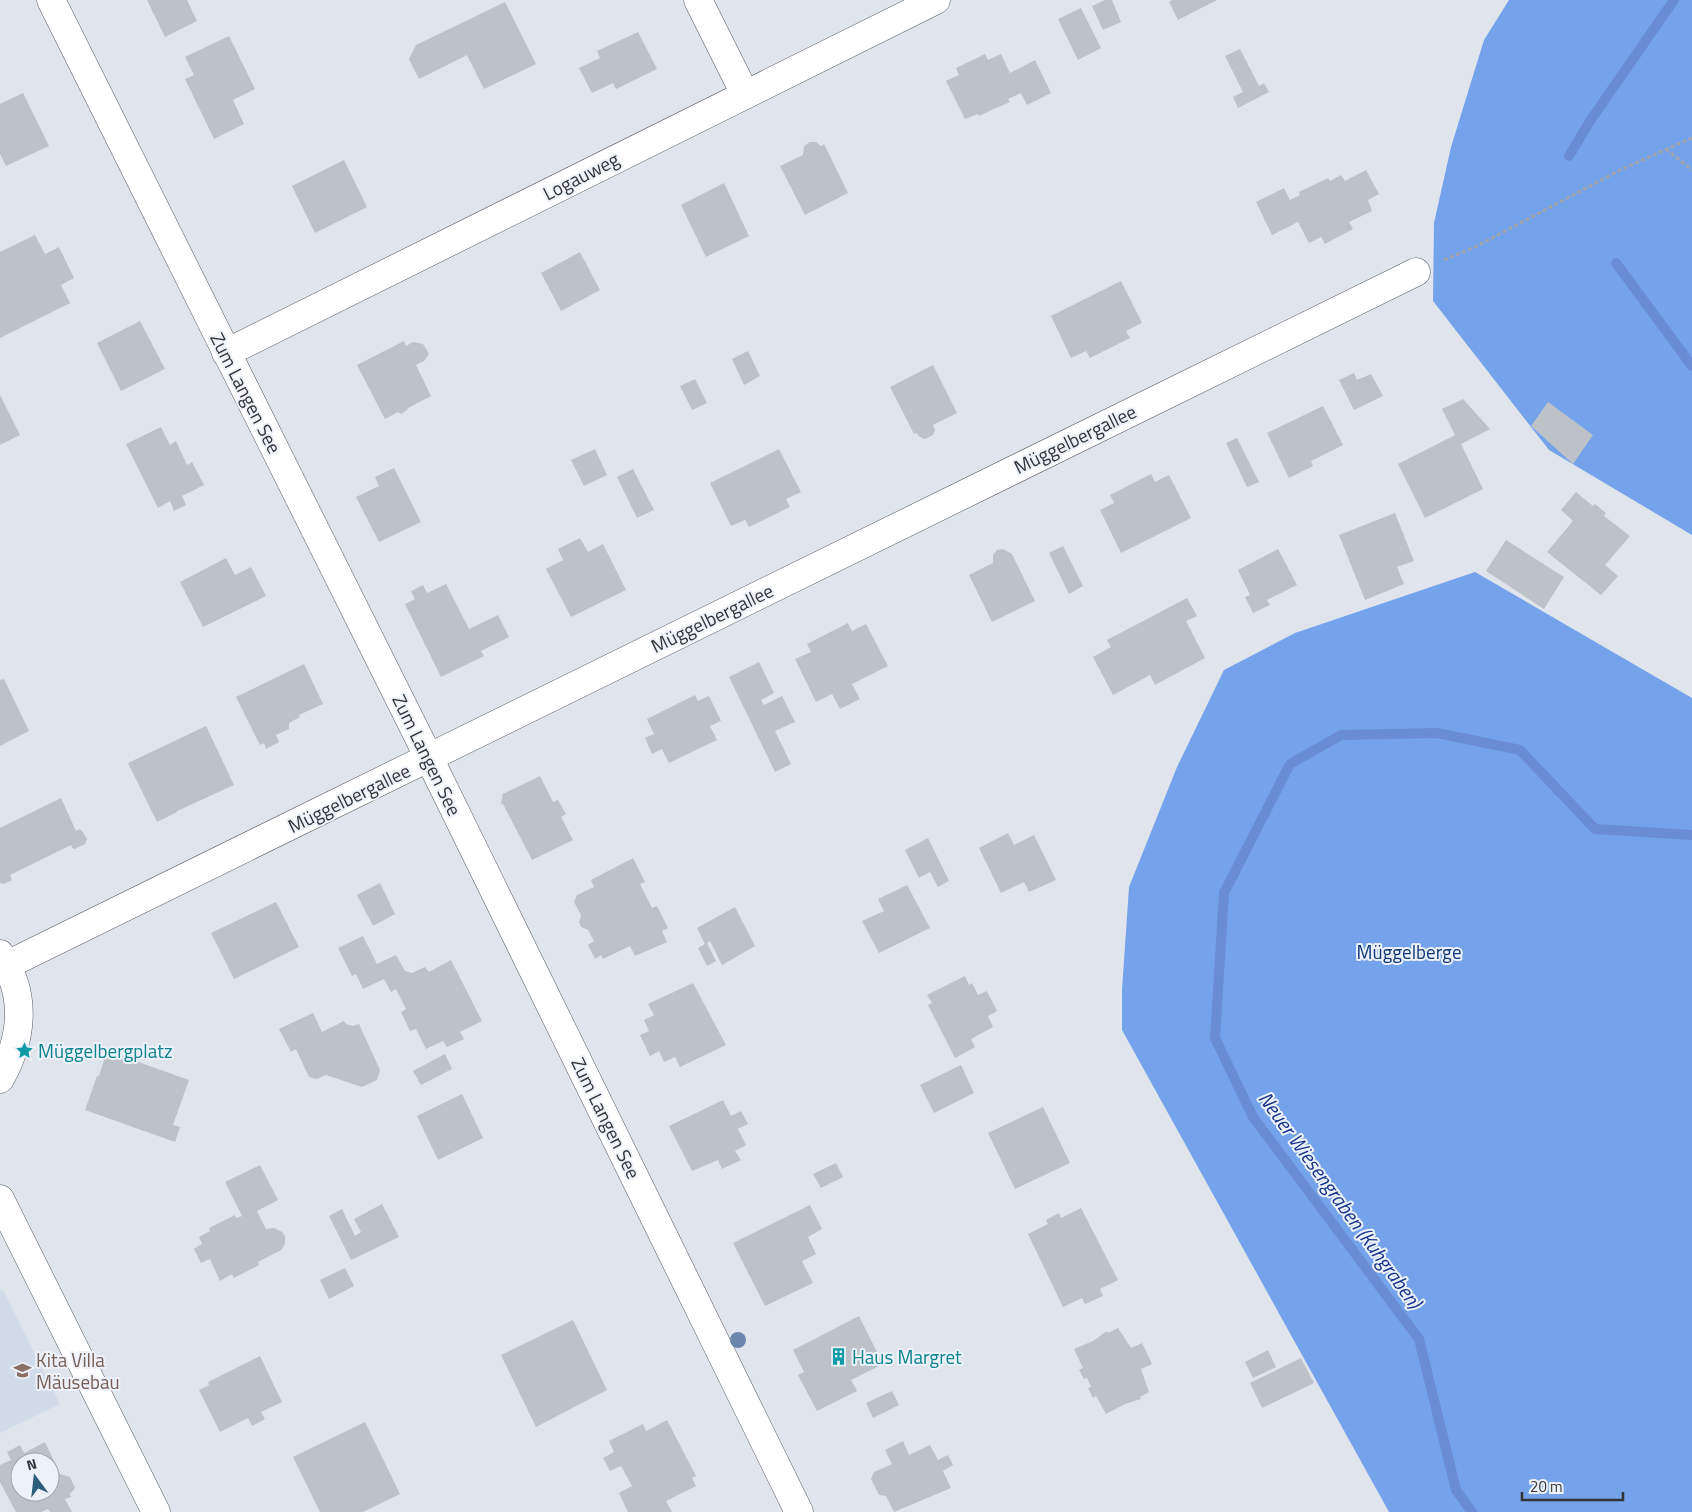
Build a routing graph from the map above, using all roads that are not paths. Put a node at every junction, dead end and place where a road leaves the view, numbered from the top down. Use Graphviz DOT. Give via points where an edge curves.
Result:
graph roads {
  1 [pos="51,0"];
  2 [pos="698,0"];
  3 [pos="936,0"];
  4 [pos="746,94"];
  5 [pos="1416,272"];
  6 [pos="226,353"];
  7 [pos="429,758"];
  8 [pos="4,960"];
  9 [pos="0,1078"];
  10 [pos="0,1199"];
  11 [pos="156,1512"];
  12 [pos="799,1512"];
  1 -- 6 [label="street, Zum Langen See"];
  2 -- 4 [label="street"];
  3 -- 4 [label="street, Logauweg"];
  4 -- 6 [label="street, Logauweg"];
  5 -- 7 [label="street, Müggelbergallee"];
  6 -- 7 [label="street, Zum Langen See"];
  7 -- 8 [label="street, Müggelbergallee"];
  7 -- 12 [label="street, Zum Langen See"];
  8 -- 9 [label="street" via="16,987 20,1012 18,1037"];
  10 -- 11 [label="street"];
}
